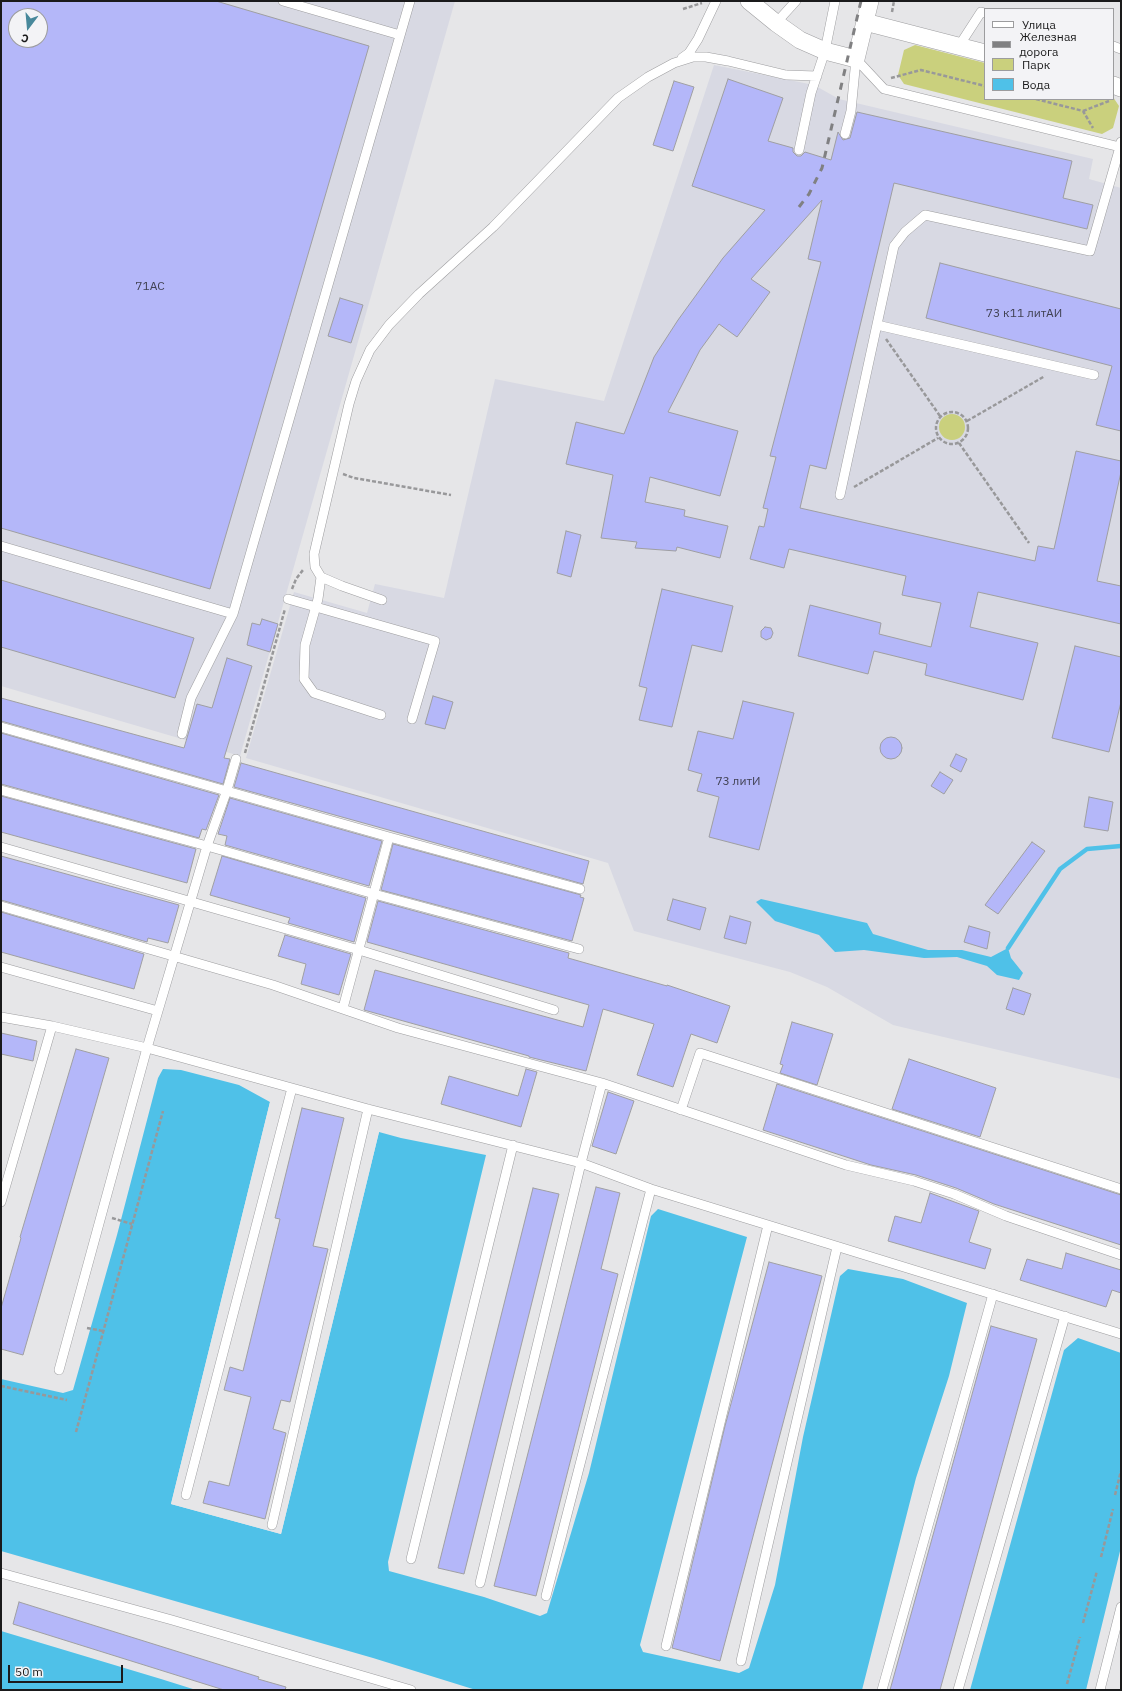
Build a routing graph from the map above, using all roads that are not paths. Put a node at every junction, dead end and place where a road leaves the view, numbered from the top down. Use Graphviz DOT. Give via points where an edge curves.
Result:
graph roads {
  1 [pos="283,1"];
  2 [pos="410,1"];
  3 [pos="716,1"];
  4 [pos="749,1"];
  5 [pos="796,1"];
  6 [pos="835,1"];
  7 [pos="870,1"];
  8 [pos="984,13"];
  9 [pos="865,22"];
  10 [pos="776,23"];
  11 [pos="400,35"];
  12 [pos="958,46"];
  13 [pos="825,51"];
  14 [pos="984,53"];
  15 [pos="856,59"];
  16 [pos="674,63"];
  17 [pos="818,76"];
  18 [pos="845,134"];
  19 [pos="1120,145"];
  20 [pos="799,150"];
  21 [pos="877,326"];
  22 [pos="1094,375"];
  23 [pos="840,494"];
  24 [pos="1,546"];
  25 [pos="321,577"];
  26 [pos="288,599"];
  27 [pos="382,600"];
  28 [pos="316,607"];
  29 [pos="233,614"];
  30 [pos="381,715"];
  31 [pos="412,719"];
  32 [pos="1,726"];
  33 [pos="182,734"];
  34 [pos="236,759"];
  35 [pos="1,790"];
  36 [pos="227,790"];
  37 [pos="389,837"];
  38 [pos="207,846"];
  39 [pos="1,847"];
  40 [pos="580,889"];
  41 [pos="374,894"];
  42 [pos="190,902"];
  43 [pos="1,906"];
  44 [pos="579,949"];
  45 [pos="359,950"];
  46 [pos="174,956"];
  47 [pos="1,967"];
  48 [pos="344,1008"];
  49 [pos="554,1010"];
  50 [pos="158,1011"];
  51 [pos="1,1017"];
  52 [pos="52,1026"];
  53 [pos="148,1048"];
  54 [pos="602,1083"];
  55 [pos="292,1088"];
  56 [pos="368,1109"];
  57 [pos="681,1110"];
  58 [pos="513,1145"];
  59 [pos="581,1162"];
  60 [pos="650,1188"];
  61 [pos="1121,1190"];
  62 [pos="1,1202"];
  63 [pos="768,1225"];
  64 [pos="837,1248"];
  65 [pos="1121,1255"];
  66 [pos="993,1294"];
  67 [pos="1065,1316"];
  68 [pos="1121,1334"];
  69 [pos="59,1370"];
  70 [pos="186,1495"];
  71 [pos="272,1525"];
  72 [pos="411,1559"];
  73 [pos="1,1573"];
  74 [pos="480,1583"];
  75 [pos="546,1596"];
  76 [pos="1121,1607"];
  77 [pos="666,1646"];
  78 [pos="741,1661"];
  79 [pos="411,1690"];
  80 [pos="882,1690"];
  81 [pos="958,1690"];
  82 [pos="1100,1690"];
  1 -- 11 [label="lane"];
  2 -- 11 [label="lane"];
  3 -- 16 [label="lane" via="698,40 688,53"];
  4 -- 10 [label="street"];
  5 -- 10 [label="lane"];
  6 -- 13 [label="lane"];
  7 -- 9 [label="street"];
  8 -- 12 [label="lane" via="981,12"];
  9 -- 12 [label="street"];
  9 -- 15 [label="street"];
  10 -- 13 [label="street" via="800,40"];
  11 -- 29 [label="lane"];
  12 -- 14 [label="street"];
  13 -- 15 [label="street"];
  13 -- 17 [label="lane"];
  15 -- 18 [label="lane" via="851,110"];
  15 -- 19 [label="lane" via="884,89"];
  16 -- 17 [label="lane" via="693,56 706,57 786,74"];
  16 -- 25 [label="lane" via="618,98 493,227 419,294 389,325 370,350 356,382 314,554 315,567"];
  17 -- 20 [label="lane"];
  19 -- 21 [label="lane" via="1090,251 925,215 905,232 894,246"];
  21 -- 22 [label="lane"];
  21 -- 23 [label="lane"];
  24 -- 29 [label="lane"];
  25 -- 27 [label="lane"];
  25 -- 28 [label="lane"];
  26 -- 28 [label="lane"];
  28 -- 30 [label="lane" via="305,645 304,679 314,693"];
  28 -- 31 [label="lane" via="435,641"];
  29 -- 33 [label="lane" via="191,698"];
  32 -- 36 [label="lane"];
  34 -- 36 [label="lane"];
  35 -- 38 [label="lane"];
  36 -- 37 [label="lane"];
  36 -- 38 [label="lane"];
  37 -- 40 [label="lane"];
  37 -- 41 [label="lane"];
  38 -- 41 [label="lane"];
  38 -- 42 [label="lane"];
  39 -- 42 [label="lane"];
  41 -- 44 [label="lane"];
  41 -- 45 [label="lane"];
  42 -- 45 [label="lane"];
  42 -- 46 [label="lane"];
  43 -- 46 [label="lane"];
  45 -- 48 [label="lane"];
  45 -- 49 [label="lane"];
  46 -- 48 [label="lane"];
  46 -- 50 [label="lane"];
  47 -- 50 [label="lane"];
  48 -- 54 [label="lane" via="398,1028"];
  50 -- 53 [label="lane"];
  51 -- 52 [label="lane"];
  52 -- 53 [label="lane"];
  52 -- 62 [label="lane"];
  53 -- 55 [label="lane"];
  53 -- 69 [label="lane"];
  54 -- 57 [label="lane"];
  54 -- 59 [label="lane"];
  55 -- 56 [label="lane"];
  55 -- 70 [label="lane"];
  56 -- 58 [label="lane"];
  56 -- 71 [label="lane"];
  57 -- 61 [label="lane" via="700,1053"];
  57 -- 65 [label="lane" via="846,1165 914,1181 954,1194 1006,1216"];
  58 -- 59 [label="lane"];
  58 -- 72 [label="lane"];
  59 -- 60 [label="lane"];
  59 -- 74 [label="lane"];
  60 -- 63 [label="lane"];
  60 -- 75 [label="lane"];
  63 -- 64 [label="lane"];
  63 -- 77 [label="lane"];
  64 -- 66 [label="lane"];
  64 -- 78 [label="lane"];
  66 -- 67 [label="lane"];
  66 -- 80 [label="lane"];
  67 -- 68 [label="lane"];
  67 -- 81 [label="lane"];
  73 -- 79 [label="lane"];
  76 -- 82 [label="lane"];
}
